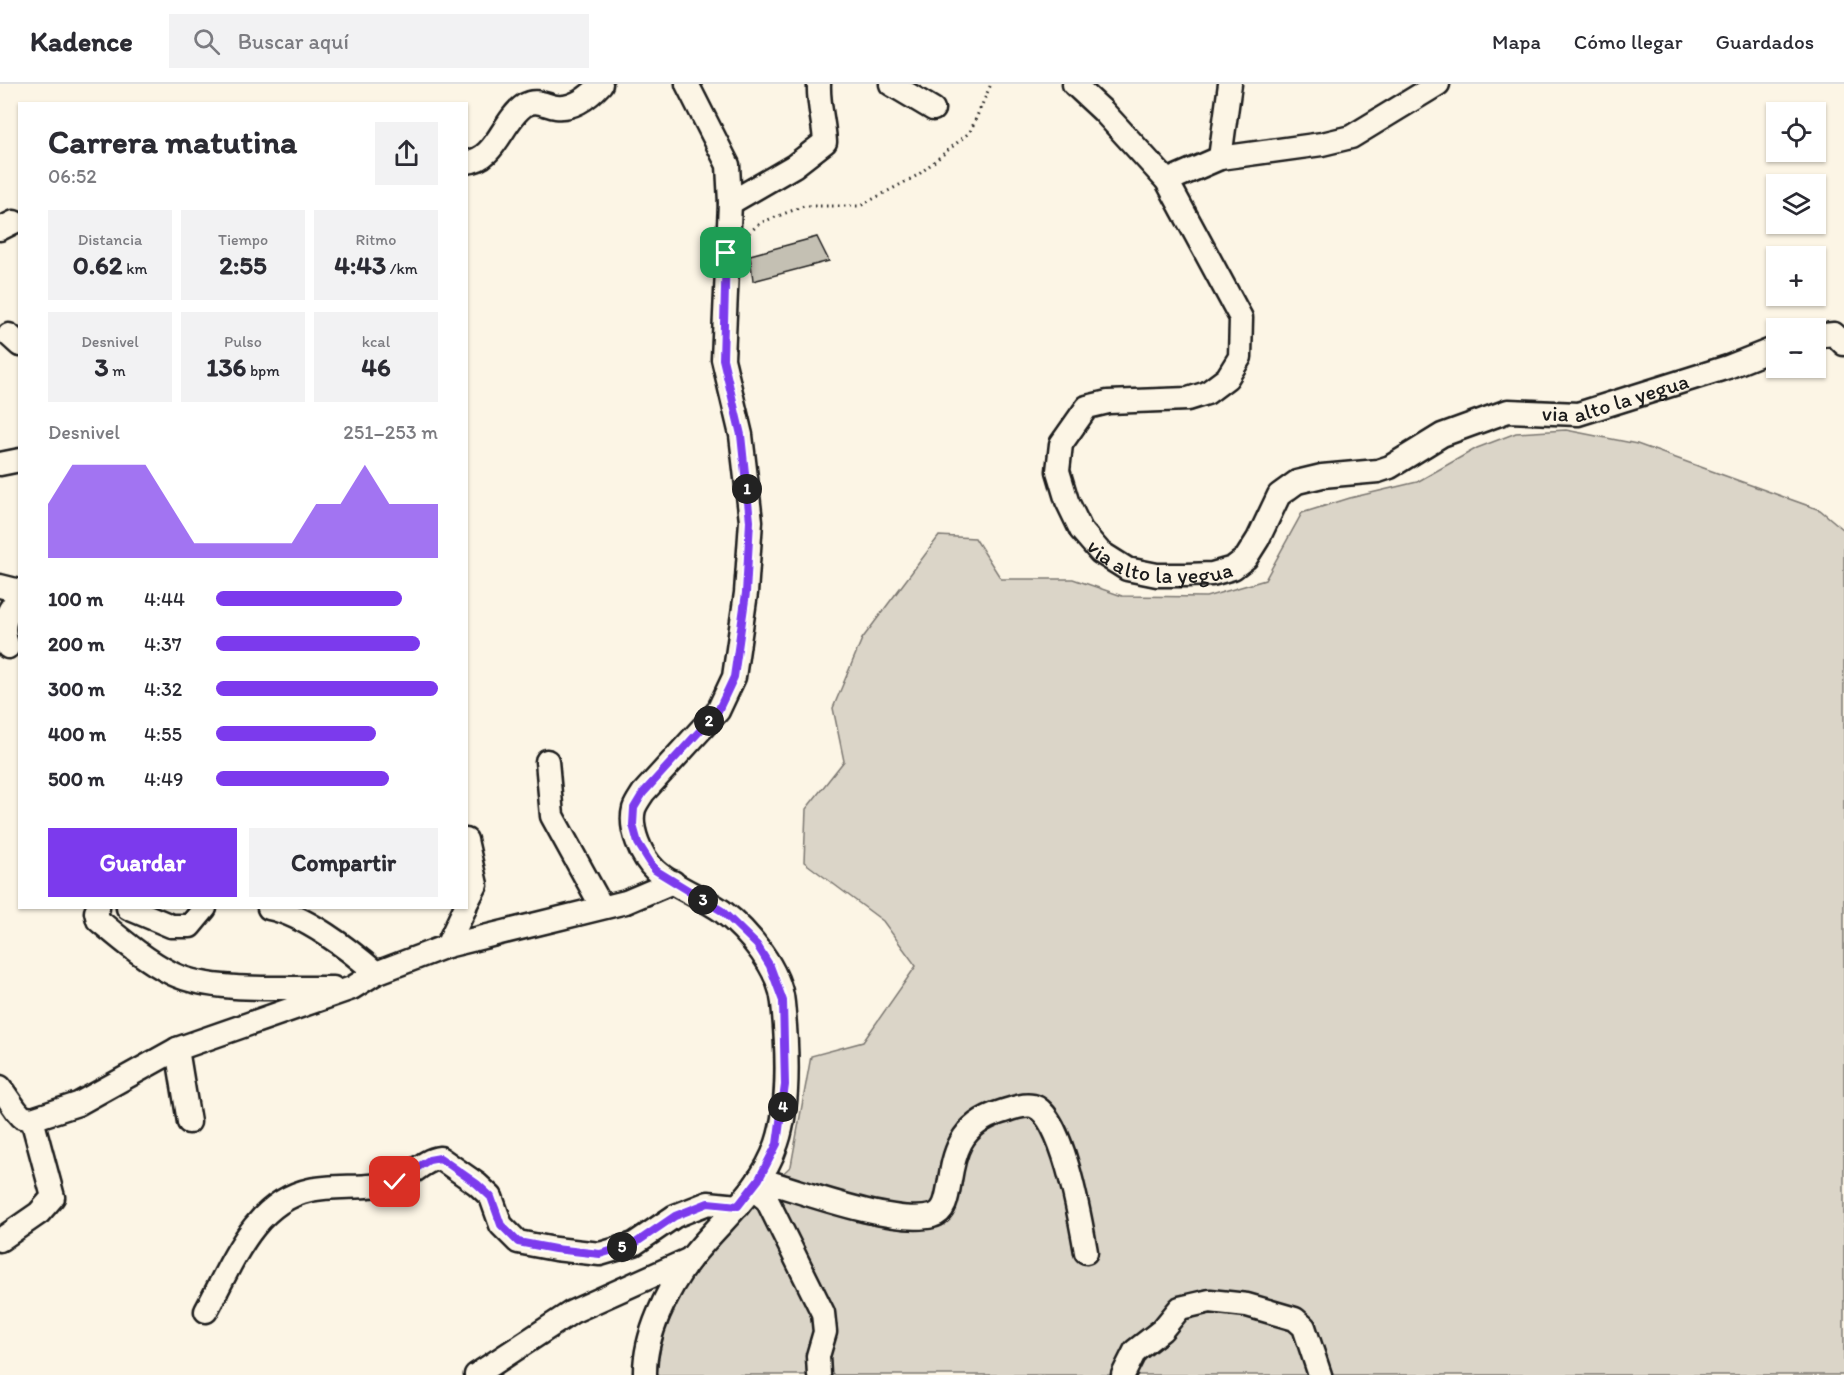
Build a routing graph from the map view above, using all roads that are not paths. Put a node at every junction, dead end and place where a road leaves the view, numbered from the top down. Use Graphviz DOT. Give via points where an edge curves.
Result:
graph roads {
  1 [pos="601,84"];
  2 [pos="687,84"];
  3 [pos="819,84"];
  4 [pos="891,84"];
  5 [pos="1074,84"];
  6 [pos="1230,84"];
  7 [pos="1438,84"];
  8 [pos="933,109"];
  9 [pos="1220,158"];
  10 [pos="468,162"];
  11 [pos="1167,182"];
  12 [pos="730,203"];
  13 [pos="1826,333"];
  14 [pos="1844,344"];
  15 [pos="1766,352"];
  16 [pos="18,460"];
  17 [pos="0,464"];
  18 [pos="0,586"];
  19 [pos="18,590"];
  20 [pos="18,599"];
  21 [pos="8,647"];
  22 [pos="548,761"];
  23 [pos="468,849"];
  24 [pos="673,882"];
  25 [pos="468,902"];
  26 [pos="602,907"];
  27 [pos="98,909"];
  28 [pos="130,909"];
  29 [pos="204,909"];
  30 [pos="276,909"];
  31 [pos="465,909"];
  32 [pos="447,946"];
  33 [pos="376,973"];
  34 [pos="352,988"];
  35 [pos="177,1049"];
  36 [pos="0,1087"];
  37 [pos="32,1119"];
  38 [pos="189,1122"];
  39 [pos="756,1184"];
  40 [pos="738,1206"];
  41 [pos="0,1240"];
  42 [pos="1086,1252"];
  43 [pos="690,1259"];
  44 [pos="206,1311"];
  45 [pos="476,1375"];
  46 [pos="645,1375"];
  47 [pos="819,1375"];
  48 [pos="1123,1375"];
  49 [pos="1320,1375"];
  1 -- 10 [label="street" via="589,97 571,106 527,104 513,116 485,156"];
  2 -- 12 [label="street" via="728,165"];
  3 -- 12 [label="street" via="825,142 794,166"];
  4 -- 8 [label="street"];
  5 -- 11 [label="street, via alto la yegua"];
  6 -- 9 [label="street"];
  7 -- 9 [label="street" via="1351,137"];
  9 -- 11 [label="street"];
  11 -- 15 [label="street, via alto la yegua" via="1241,318 1240,357 1227,378 1207,393 1188,399 1108,402 1087,407 1061,444 1058,471 1066,501 1081,530 1100,552 1127,569 1187,575 1212,574 1233,567 1246,558 1279,495 1297,482 1390,467 1442,435 1508,411 1585,412"];
  12 -- 24 [label="street" via="723,359 741,435 750,521 746,593 734,677 718,711 643,793 634,808 638,843 655,870"];
  13 -- 14 [label="street" via="1834,334"];
  16 -- 17 [label="street"];
  18 -- 19 [label="street"];
  20 -- 21 [label="street" via="7,611 2,628"];
  22 -- 26 [label="street" via="552,816"];
  23 -- 25 [label="street" via="476,885"];
  24 -- 26 [label="street" via="626,902"];
  24 -- 39 [label="street" via="722,911 757,945 783,1001 785,1085 781,1125 777,1144"];
  26 -- 32 [label="street"];
  27 -- 34 [label="street" via="98,920 139,954 174,975 204,984"];
  28 -- 29 [label="street" via="171,926 190,926"];
  30 -- 33 [label="street" via="305,923"];
  31 -- 32 [label="street"];
  32 -- 33 [label="street"];
  33 -- 34 [label="street"];
  34 -- 35 [label="street"];
  35 -- 37 [label="street" via="78,1104"];
  35 -- 38 [label="street"];
  36 -- 37 [label="street" via="22,1117"];
  37 -- 41 [label="street" via="53,1197 39,1213"];
  39 -- 40 [label="street"];
  39 -- 42 [label="street" via="895,1218 929,1217 947,1203 953,1160 969,1130 984,1117 1021,1106 1033,1107 1049,1119 1067,1168"];
  39 -- 47 [label="street" via="822,1313 825,1332 818,1356"];
  40 -- 43 [label="street"];
  40 -- 44 [label="street" via="708,1203 675,1216 634,1244 600,1254 555,1249 518,1242 501,1225 491,1197 477,1184 440,1158 429,1160 395,1182 308,1190 280,1203 245,1239"];
  43 -- 45 [label="street" via="572,1312"];
  43 -- 46 [label="street" via="668,1294 651,1336"];
  48 -- 49 [label="street" via="1135,1351 1162,1330 1180,1308 1210,1301 1247,1305 1295,1319 1304,1327"];
}
